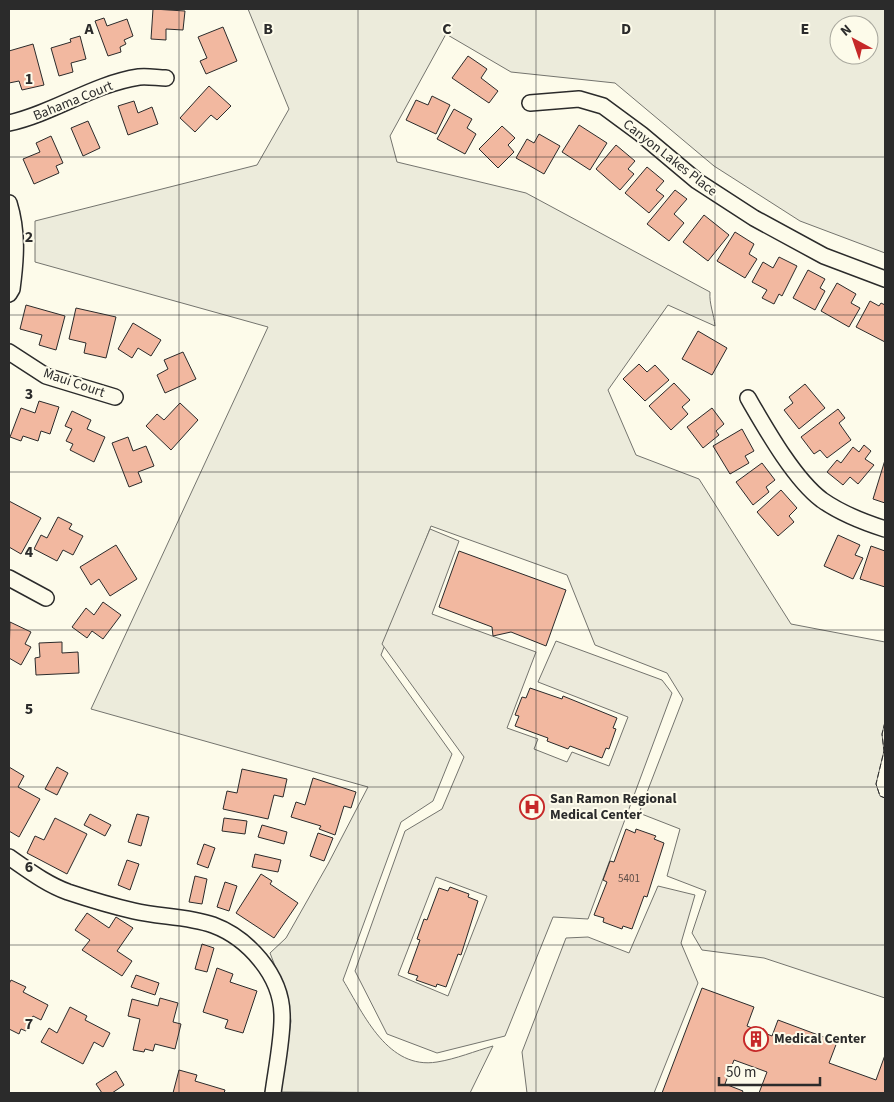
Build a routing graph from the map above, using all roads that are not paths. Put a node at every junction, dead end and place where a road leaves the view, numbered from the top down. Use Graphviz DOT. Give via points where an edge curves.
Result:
graph roads {
  1 [pos="166,78"];
  2 [pos="530,103"];
  3 [pos="9,123"];
  4 [pos="9,203"];
  5 [pos="885,279"];
  6 [pos="9,294"];
  7 [pos="9,352"];
  8 [pos="115,397"];
  9 [pos="748,398"];
  10 [pos="885,529"];
  11 [pos="9,578"];
  12 [pos="46,598"];
  13 [pos="9,858"];
  14 [pos="273,1093"];
  1 -- 3 [label="street, Bahama Court" via="140,77 102,87 31,118"];
  2 -- 5 [label="street, Canyon Lakes Place" via="579,99 602,106 642,134 697,181 754,218 824,256"];
  4 -- 6 [label="street" via="17,250"];
  7 -- 8 [label="street, Maui Court" via="46,376"];
  9 -- 10 [label="street" via="802,481 822,500 856,520"];
  11 -- 12 [label="street"];
  13 -- 14 [label="street" via="47,883 69,892 134,911 212,925 236,936 268,970 282,1013"];
}
